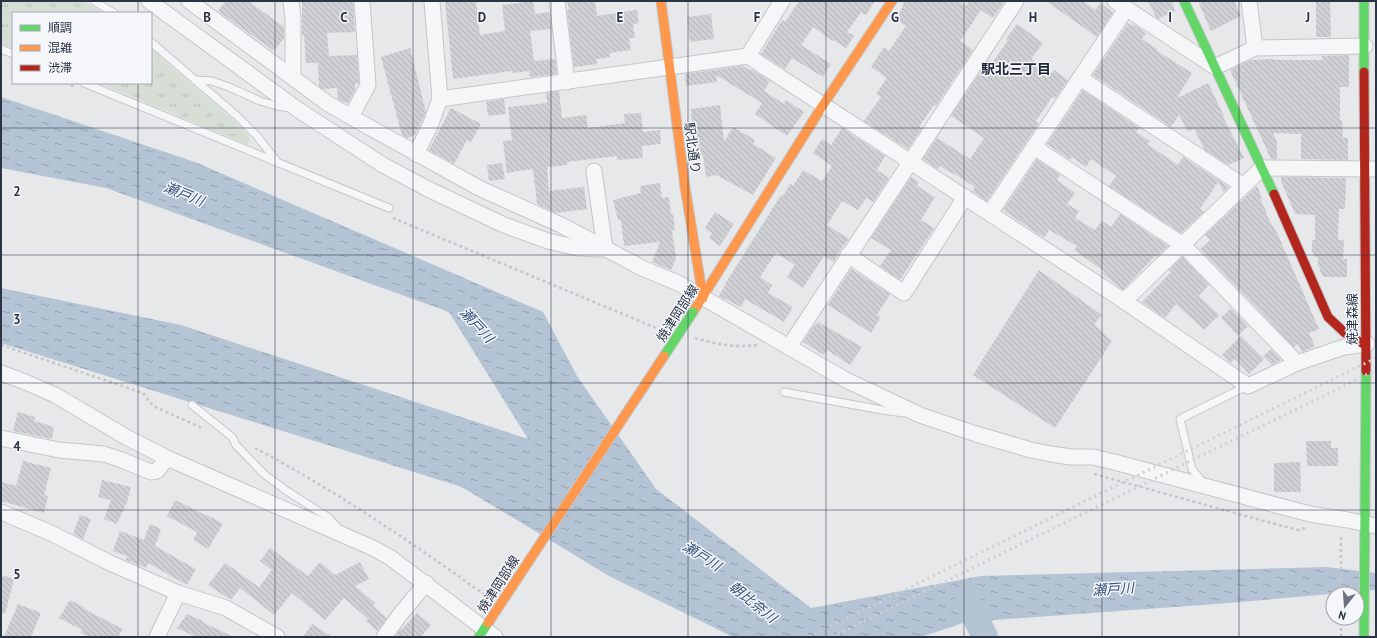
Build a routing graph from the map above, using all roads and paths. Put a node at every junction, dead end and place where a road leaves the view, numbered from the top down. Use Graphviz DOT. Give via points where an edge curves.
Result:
graph roads {
  1 [pos="94,1"];
  2 [pos="149,1"];
  3 [pos="189,1"];
  4 [pos="292,1"];
  5 [pos="362,1"];
  6 [pos="432,1"];
  7 [pos="557,1"];
  8 [pos="661,1"];
  9 [pos="782,1"];
  10 [pos="892,1"];
  11 [pos="1016,1"];
  12 [pos="1184,1"];
  13 [pos="1249,1"];
  14 [pos="1364,1"];
  15 [pos="1121,5"];
  16 [pos="208,8"];
  17 [pos="112,12"];
  18 [pos="152,43"];
  19 [pos="1365,46"];
  20 [pos="1255,48"];
  21 [pos="1,49"];
  22 [pos="12,54"];
  23 [pos="748,56"];
  24 [pos="1215,67"];
  25 [pos="669,68"];
  26 [pos="293,76"];
  27 [pos="1080,78"];
  28 [pos="195,80"];
  29 [pos="566,82"];
  30 [pos="86,84"];
  31 [pos="440,99"];
  32 [pos="823,105"];
  33 [pos="297,109"];
  34 [pos="351,117"];
  35 [pos="1034,147"];
  36 [pos="416,154"];
  37 [pos="910,161"];
  38 [pos="278,164"];
  39 [pos="1262,168"];
  40 [pos="1371,169"];
  41 [pos="594,170"];
  42 [pos="1244,186"];
  43 [pos="965,197"];
  44 [pos="388,208"];
  45 [pos="990,213"];
  46 [pos="1183,245"];
  47 [pos="605,249"];
  48 [pos="848,255"];
  49 [pos="703,298"];
  50 [pos="1124,301"];
  51 [pos="657,329"];
  52 [pos="664,330"];
  53 [pos="692,337"];
  54 [pos="775,340"];
  55 [pos="1371,344"];
  56 [pos="789,347"];
  57 [pos="1297,363"];
  58 [pos="1,373"];
  59 [pos="1248,386"];
  60 [pos="1371,387"];
  61 [pos="784,392"];
  62 [pos="192,405"];
  63 [pos="920,415"];
  64 [pos="1,438"];
  65 [pos="167,458"];
  66 [pos="1093,474"];
  67 [pos="1207,487"];
  68 [pos="1,512"];
  69 [pos="1372,523"];
  70 [pos="1306,528"];
  71 [pos="1341,535"];
  72 [pos="345,536"];
  73 [pos="426,583"];
  74 [pos="1341,586"];
  75 [pos="178,593"];
  76 [pos="1341,626"];
  77 [pos="487,631"];
  78 [pos="157,637"];
  79 [pos="277,637"];
  80 [pos="384,637"];
  81 [pos="1341,637"];
  82 [pos="1364,637"];
  1 -- 17 [label="lane"];
  2 -- 33 [label="street"];
  3 -- 16 [label="street"];
  4 -- 26 [label="street"];
  5 -- 34 [label="street" via="368,85"];
  6 -- 31 [label="street"];
  7 -- 29 [label="street"];
  8 -- 25 [label="main road, 駅北通り"];
  9 -- 23 [label="street"];
  10 -- 32 [label="main road, 焼津岡部線"];
  11 -- 37 [label="street"];
  12 -- 24 [label="main road"];
  13 -- 20 [label="street"];
  14 -- 19 [label="main road, 焼津森線"];
  15 -- 24 [label="street"];
  15 -- 27 [label="street"];
  16 -- 26 [label="street"];
  18 -- 28 [label="lane"];
  19 -- 20 [label="street"];
  19 -- 40 [label="main road, 焼津森線"];
  20 -- 24 [label="street"];
  21 -- 22 [label="lane"];
  23 -- 25 [label="street"];
  23 -- 32 [label="street"];
  24 -- 39 [label="main road"];
  25 -- 29 [label="street"];
  25 -- 49 [label="main road, 駅北通り" via="692,240"];
  26 -- 34 [label="street"];
  27 -- 35 [label="street"];
  27 -- 42 [label="street"];
  28 -- 33 [label="lane" via="212,81 260,101"];
  28 -- 38 [label="lane" via="257,136"];
  29 -- 31 [label="street"];
  30 -- 38 [label="lane"];
  31 -- 36 [label="street"];
  32 -- 37 [label="street"];
  32 -- 49 [label="main road, 焼津岡部線"];
  33 -- 47 [label="street" via="383,166 479,214 548,241 578,248"];
  34 -- 36 [label="street"];
  35 -- 45 [label="street"];
  35 -- 46 [label="street"];
  36 -- 47 [label="street" via="479,188 561,225"];
  37 -- 43 [label="street"];
  37 -- 48 [label="street"];
  38 -- 44 [label="lane"];
  39 -- 40 [label="street"];
  39 -- 42 [label="street"];
  39 -- 55 [label="main road" via="1328,317 1345,333"];
  40 -- 55 [label="main road, 焼津森線"];
  41 -- 47 [label="street"];
  42 -- 46 [label="street"];
  43 -- 45 [label="street"];
  43 -- 48 [label="street" via="904,293"];
  45 -- 50 [label="street"];
  46 -- 50 [label="street"];
  46 -- 57 [label="street"];
  47 -- 49 [label="street" via="678,283"];
  48 -- 56 [label="street"];
  49 -- 54 [label="street"];
  49 -- 77 [label="main road, 焼津岡部線, bridge"];
  50 -- 59 [label="street"];
  51 -- 52 [label="path"];
  53 -- 54 [label="path" via="715,344 749,346"];
  54 -- 56 [label="street"];
  55 -- 57 [label="street" via="1344,347"];
  55 -- 60 [label="main road, 焼津森線"];
  56 -- 63 [label="street" via="846,380"];
  57 -- 59 [label="street"];
  58 -- 65 [label="street" via="55,395"];
  59 -- 67 [label="lane" via="1180,419 1192,469"];
  60 -- 69 [label="main road, 焼津森線"];
  61 -- 63 [label="lane"];
  62 -- 72 [label="lane" via="232,437 236,445 264,474 329,518"];
  63 -- 67 [label="street" via="1031,450 1071,457 1094,457"];
  64 -- 65 [label="street" via="59,450 104,454 151,472 158,471"];
  65 -- 72 [label="street"];
  66 -- 70 [label="path" via="1271,523 1299,530"];
  67 -- 69 [label="street" via="1310,514"];
  68 -- 75 [label="street"];
  69 -- 82 [label="main road, 焼津森線" via="1364,541"];
  71 -- 74 [label="path"];
  72 -- 73 [label="street" via="391,558"];
  73 -- 77 [label="street"];
  73 -- 80 [label="street"];
  75 -- 78 [label="street"];
  75 -- 79 [label="street" via="226,608"];
  76 -- 81 [label="path"];
}
